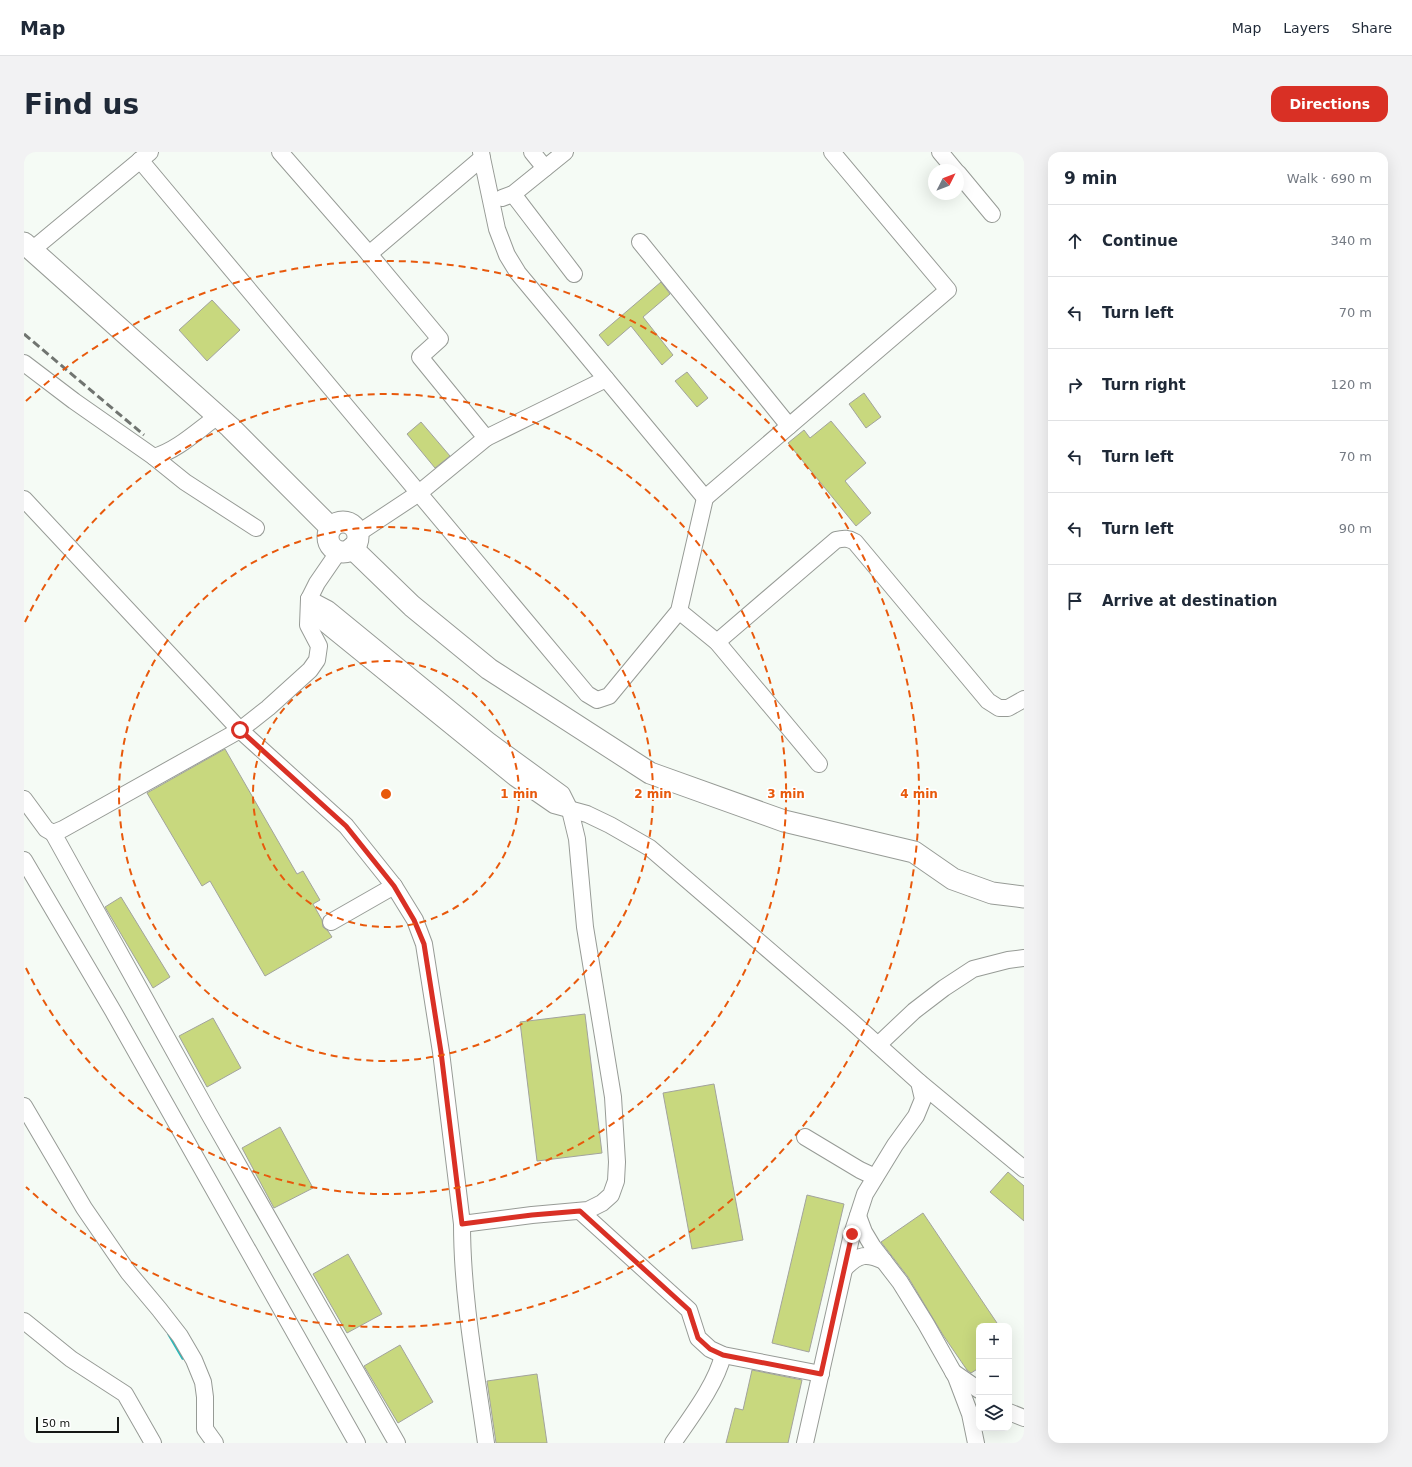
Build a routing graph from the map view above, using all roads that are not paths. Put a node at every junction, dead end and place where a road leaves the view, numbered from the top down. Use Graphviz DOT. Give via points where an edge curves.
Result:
graph roads {
  1 [pos="280,152"];
  2 [pos="532,152"];
  3 [pos="565,152"];
  4 [pos="832,152"];
  5 [pos="940,152"];
  6 [pos="482,155"];
  7 [pos="145,156"];
  8 [pos="950,164"];
  9 [pos="545,168"];
  10 [pos="964,180"];
  11 [pos="513,194"];
  12 [pos="492,203"];
  13 [pos="992,214"];
  14 [pos="640,242"];
  15 [pos="28,247"];
  16 [pos="369,254"];
  17 [pos="574,274"];
  18 [pos="24,363"];
  19 [pos="606,379"];
  20 [pos="218,416"];
  21 [pos="789,426"];
  22 [pos="486,438"];
  23 [pos="160,459"];
  24 [pos="419,493"];
  25 [pos="705,498"];
  26 [pos="24,499"];
  27 [pos="256,528"];
  28 [pos="349,544"];
  29 [pos="309,599"];
  30 [pos="679,610"];
  31 [pos="717,642"];
  32 [pos="1024,699"];
  33 [pos="240,730"];
  34 [pos="819,764"];
  35 [pos="24,800"];
  36 [pos="570,810"];
  37 [pos="52,833"];
  38 [pos="24,860"];
  39 [pos="394,886"];
  40 [pos="1024,897"];
  41 [pos="331,922"];
  42 [pos="1024,958"];
  43 [pos="878,1045"];
  44 [pos="919,1082"];
  45 [pos="24,1106"];
  46 [pos="806,1137"];
  47 [pos="1024,1169"];
  48 [pos="875,1177"];
  49 [pos="580,1211"];
  50 [pos="858,1216"];
  51 [pos="462,1224"];
  52 [pos="884,1261"];
  53 [pos="845,1268"];
  54 [pos="24,1320"];
  55 [pos="723,1355"];
  56 [pos="953,1372"];
  57 [pos="821,1374"];
  58 [pos="976,1388"];
  59 [pos="1012,1413"];
  60 [pos="1024,1418"];
  61 [pos="153,1443"];
  62 [pos="214,1443"];
  63 [pos="357,1443"];
  64 [pos="397,1443"];
  65 [pos="486,1443"];
  66 [pos="673,1443"];
  67 [pos="805,1443"];
  68 [pos="976,1443"];
  1 -- 16 [label="street"];
  2 -- 9 [label="street"];
  3 -- 9 [label="street"];
  4 -- 21 [label="street" via="948,290"];
  5 -- 8 [label="street"];
  6 -- 12 [label="street"];
  6 -- 16 [label="street"];
  7 -- 15 [label="street"];
  7 -- 24 [label="street"];
  9 -- 11 [label="street"];
  10 -- 13 [label="street"];
  11 -- 12 [label="street"];
  11 -- 17 [label="street"];
  12 -- 19 [label="street" via="497,229 518,274"];
  14 -- 21 [label="street"];
  15 -- 20 [label="main road"];
  16 -- 22 [label="street" via="440,339 420,356"];
  18 -- 23 [label="street" via="74,401"];
  19 -- 22 [label="street"];
  19 -- 25 [label="street"];
  20 -- 23 [label="street"];
  20 -- 28 [label="main road" via="331,528 329,542 335,549"];
  21 -- 25 [label="street"];
  22 -- 24 [label="street"];
  23 -- 27 [label="street" via="185,482"];
  24 -- 28 [label="street"];
  24 -- 30 [label="street" via="587,694 597,700 609,696"];
  25 -- 30 [label="street"];
  26 -- 33 [label="street"];
  28 -- 29 [label="street" via="317,583"];
  28 -- 40 [label="main road" via="412,606 489,669 650,774 784,821 914,852 953,879 992,893"];
  29 -- 33 [label="street" via="308,625 319,646 317,660 310,670"];
  29 -- 36 [label="street" via="345,622 488,740 562,794"];
  30 -- 31 [label="street"];
  31 -- 32 [label="street" via="836,540 844,538 855,542 988,701 999,708 1008,708"];
  31 -- 34 [label="street"];
  33 -- 37 [label="street"];
  33 -- 39 [label="street" via="346,826"];
  35 -- 37 [label="street"];
  36 -- 43 [label="street" via="604,822 650,848"];
  36 -- 49 [label="street" via="577,839 586,927 614,1098 617,1162 616,1181 611,1195 602,1203"];
  37 -- 64 [label="street"];
  38 -- 63 [label="street" via="117,1018"];
  39 -- 41 [label="street"];
  39 -- 51 [label="street" via="414,920 424,944 441,1052"];
  42 -- 43 [label="street" via="973,969 914,1011"];
  43 -- 44 [label="street"];
  44 -- 47 [label="street"];
  44 -- 48 [label="street" via="923,1099 916,1116"];
  45 -- 62 [label="street" via="84,1208 128,1272 180,1336 194,1360 203,1382 205,1429"];
  46 -- 48 [label="street"];
  48 -- 50 [label="street" via="865,1194"];
  49 -- 51 [label="street"];
  49 -- 55 [label="street" via="689,1310 698,1338 710,1349"];
  50 -- 52 [label="street" via="864,1232"];
  50 -- 53 [label="street"];
  51 -- 65 [label="street" via="462,1256"];
  52 -- 53 [label="street" via="872,1256 862,1256"];
  52 -- 56 [label="street" via="900,1282"];
  53 -- 57 [label="street"];
  54 -- 61 [label="street" via="71,1359 124,1394"];
  55 -- 57 [label="street"];
  55 -- 66 [label="street" via="721,1366 710,1387"];
  56 -- 58 [label="street"];
  56 -- 68 [label="street" via="970,1414"];
  57 -- 67 [label="street"];
  59 -- 60 [label="street"];
}
